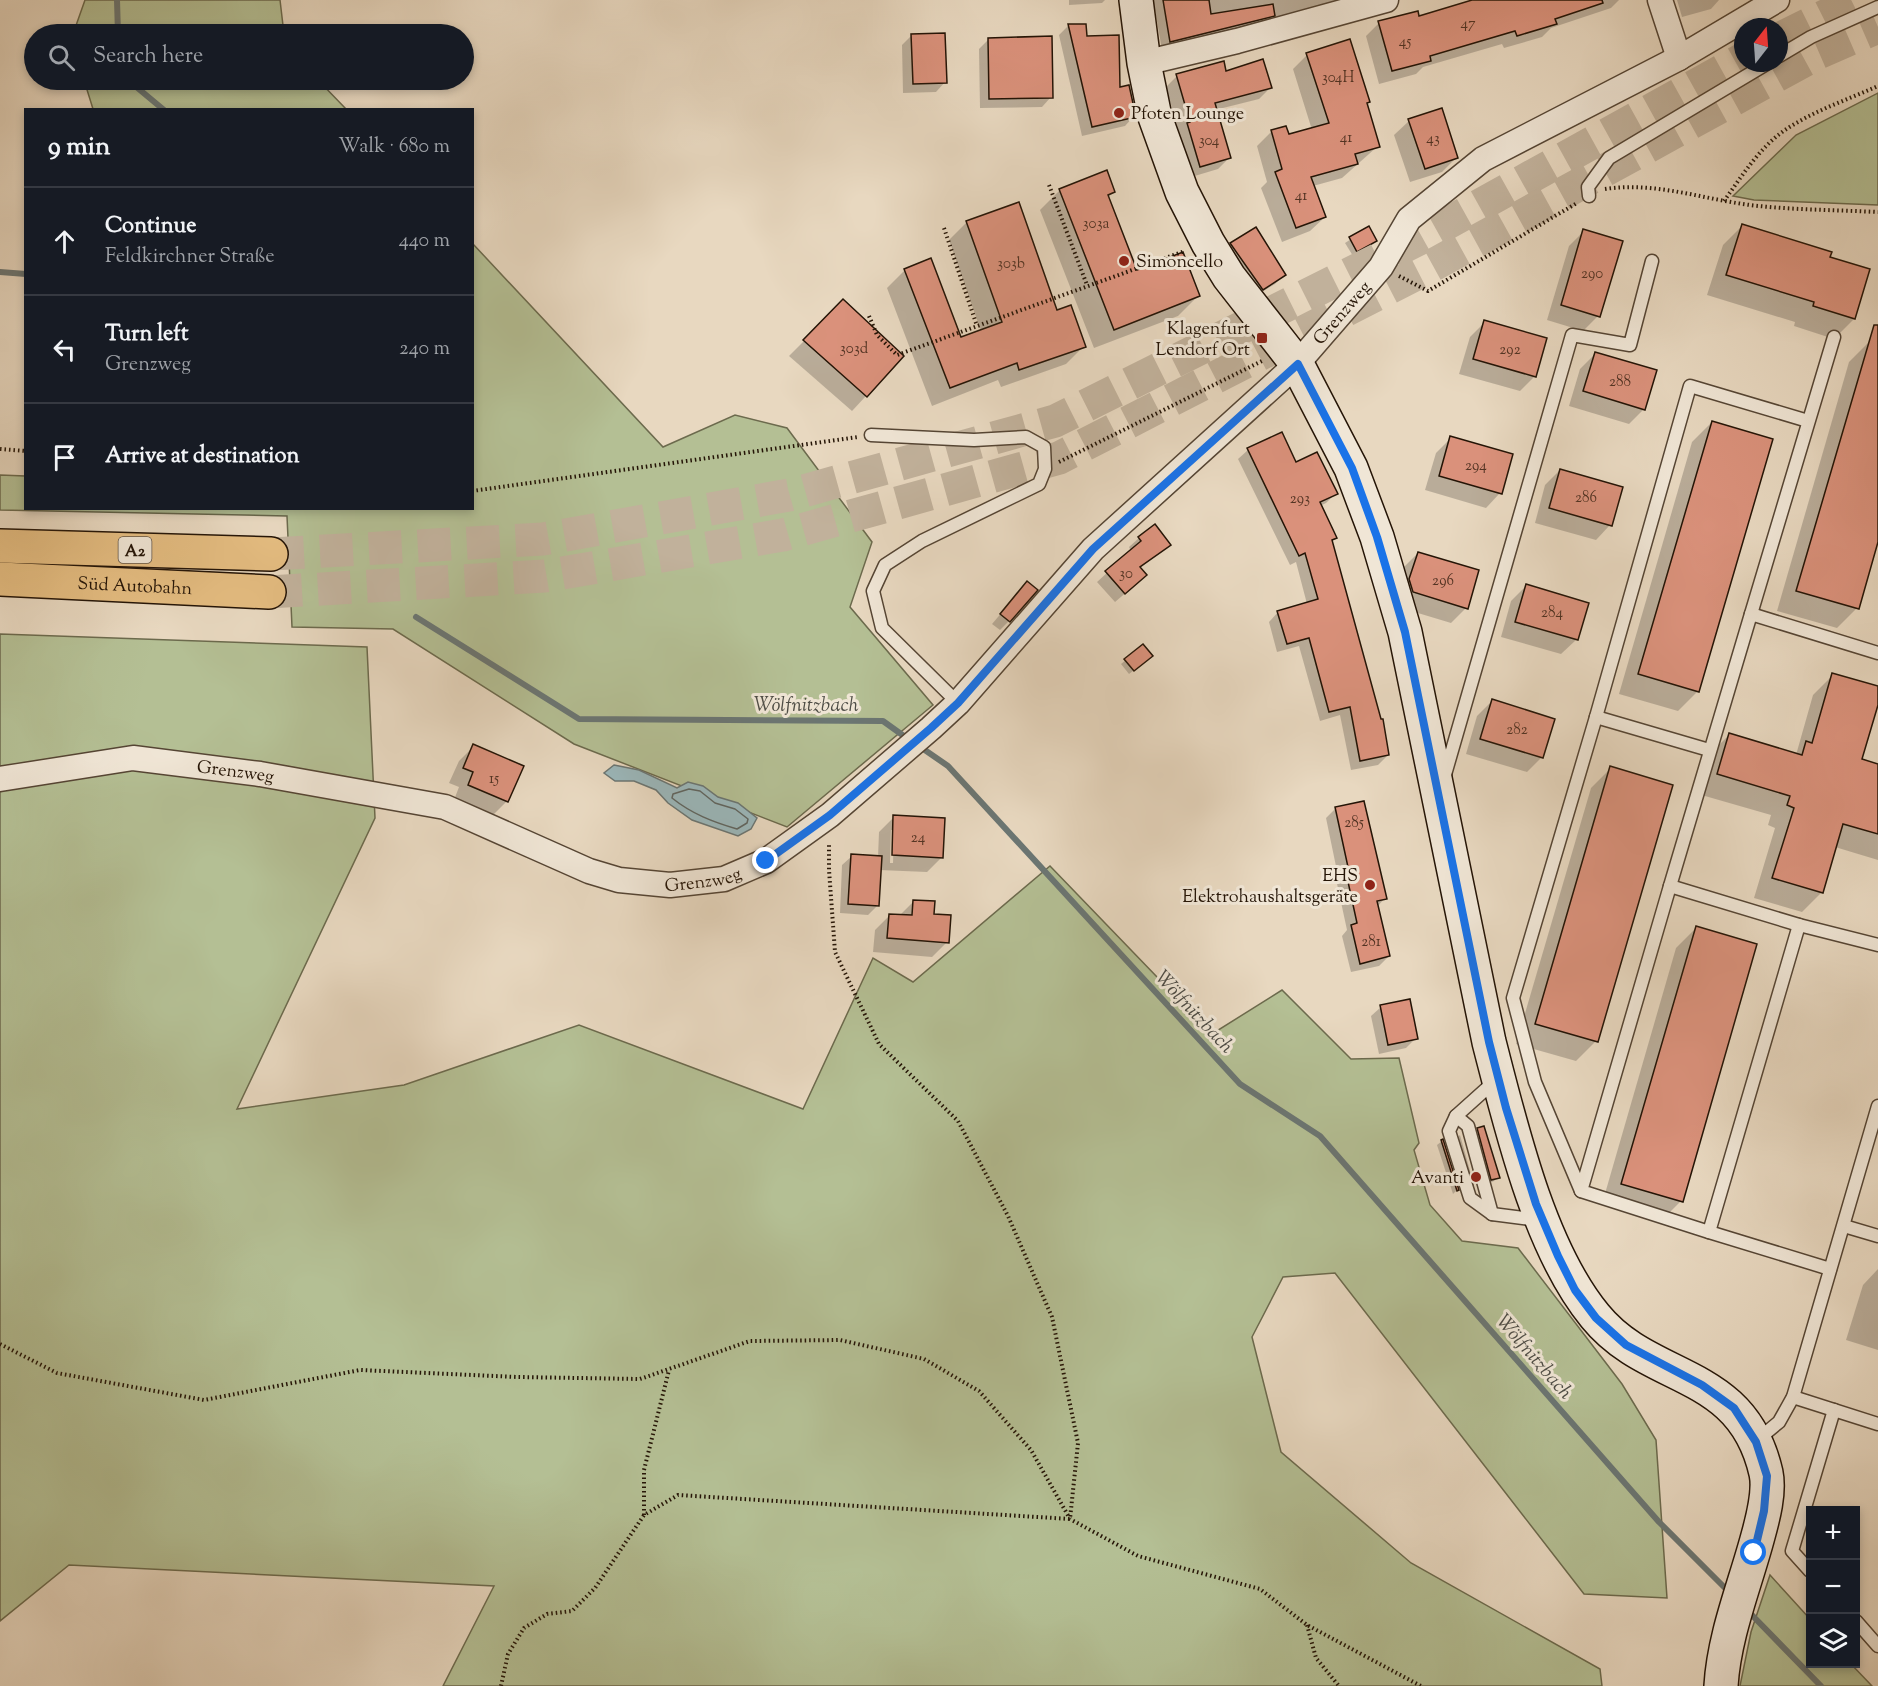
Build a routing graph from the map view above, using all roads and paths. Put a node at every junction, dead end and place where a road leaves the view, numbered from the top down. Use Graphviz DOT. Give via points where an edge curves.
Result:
graph roads {
  1 [pos="1136,0"];
  2 [pos="1386,0"];
  3 [pos="1660,0"];
  4 [pos="1777,0"];
  5 [pos="1878,7"];
  6 [pos="1788,51"];
  7 [pos="1679,58"];
  8 [pos="1144,63"];
  9 [pos="1753,72"];
  10 [pos="1878,86"];
  11 [pos="1049,185"];
  12 [pos="1589,196"];
  13 [pos="1724,201"];
  14 [pos="1878,212"];
  15 [pos="944,228"];
  16 [pos="1194,247"];
  17 [pos="1652,261"];
  18 [pos="1382,267"];
  19 [pos="1087,285"];
  20 [pos="869,316"];
  21 [pos="977,326"];
  22 [pos="1834,337"];
  23 [pos="1285,360"];
  24 [pos="1808,421"];
  25 [pos="871,435"];
  26 [pos="0,449"];
  27 [pos="24,451"];
  28 [pos="1045,469"];
  29 [pos="474,491"];
  30 [pos="0,546"];
  31 [pos="271,554"];
  32 [pos="0,579"];
  33 [pos="269,592"];
  34 [pos="1751,614"];
  35 [pos="1878,653"];
  36 [pos="958,703"];
  37 [pos="1596,717"];
  38 [pos="1709,750"];
  39 [pos="0,779"];
  40 [pos="1439,796"];
  41 [pos="830,815"];
  42 [pos="1670,886"];
  43 [pos="1799,925"];
  44 [pos="1878,945"];
  45 [pos="1498,1078"];
  46 [pos="1878,1106"];
  47 [pos="1456,1116"];
  48 [pos="1581,1191"];
  49 [pos="1492,1214"];
  50 [pos="1543,1221"];
  51 [pos="1844,1226"];
  52 [pos="1709,1232"];
  53 [pos="1878,1236"];
  54 [pos="1830,1269"];
  55 [pos="0,1344"];
  56 [pos="669,1370"];
  57 [pos="1793,1398"];
  58 [pos="1834,1410"];
  59 [pos="1878,1424"];
  60 [pos="1756,1442"];
  61 [pos="644,1515"];
  62 [pos="1070,1519"];
  63 [pos="1806,1567"];
  64 [pos="1307,1625"];
  65 [pos="1860,1626"];
  66 [pos="1878,1646"];
  67 [pos="501,1686"];
  68 [pos="1339,1686"];
  69 [pos="1421,1686"];
  70 [pos="1721,1686"];
  1 -- 8 [label="street"];
  2 -- 8 [label="street"];
  3 -- 7 [label="street"];
  4 -- 7 [label="street, Grenzweg"];
  5 -- 6 [label="lane"];
  7 -- 18 [label="street, Grenzweg" via="1483,159 1409,219"];
  8 -- 23 [label="street" via="1155,117 1182,192 1208,243"];
  9 -- 12 [label="lane" via="1609,158 1588,187"];
  10 -- 13 [label="path" via="1784,131 1751,163"];
  11 -- 19 [label="path"];
  12 -- 13 [label="path" via="1610,188 1657,187"];
  12 -- 18 [label="path" via="1428,291"];
  13 -- 14 [label="path"];
  15 -- 21 [label="path"];
  16 -- 19 [label="path"];
  17 -- 40 [label="lane" via="1630,345 1572,335"];
  18 -- 23 [label="street, Grenzweg"];
  19 -- 21 [label="path"];
  20 -- 21 [label="path" via="877,335 897,355"];
  22 -- 24 [label="lane"];
  23 -- 28 [label="path"];
  23 -- 36 [label="street, Grenzweg" via="1093,549"];
  23 -- 40 [label="street" via="1352,468 1377,537 1405,632"];
  24 -- 34 [label="lane"];
  24 -- 37 [label="lane" via="1690,386"];
  25 -- 28 [label="lane" via="974,440 1026,437 1044,447"];
  25 -- 29 [label="path"];
  26 -- 27 [label="path"];
  28 -- 36 [label="lane" via="1040,484 922,541 885,565 873,591 882,628"];
  30 -- 31 [label="highway, Süd Autobahn / A2"];
  32 -- 33 [label="highway, Süd Autobahn / A2"];
  34 -- 35 [label="lane"];
  34 -- 38 [label="lane"];
  36 -- 41 [label="street, Grenzweg"];
  37 -- 38 [label="lane"];
  37 -- 48 [label="lane" via="1513,998 1535,1082"];
  38 -- 42 [label="lane"];
  39 -- 41 [label="street, Grenzweg" via="133,758 261,774 445,807 588,871 619,880 670,885 724,879 755,866"];
  40 -- 45 [label="street"];
  41 -- 62 [label="path" via="829,870 835,952 879,1044 958,1121 1008,1216 1052,1317 1078,1443"];
  42 -- 43 [label="lane"];
  42 -- 48 [label="lane"];
  43 -- 44 [label="lane"];
  43 -- 52 [label="lane"];
  45 -- 47 [label="lane"];
  45 -- 50 [label="street"];
  46 -- 51 [label="lane"];
  47 -- 49 [label="lane" via="1468,1126"];
  47 -- 49 [label="lane" via="1449,1131 1470,1198"];
  48 -- 52 [label="lane"];
  49 -- 50 [label="lane"];
  50 -- 60 [label="street" via="1575,1290 1596,1318 1626,1345 1702,1385 1734,1408"];
  51 -- 53 [label="lane"];
  51 -- 54 [label="lane"];
  52 -- 54 [label="lane"];
  54 -- 57 [label="lane"];
  55 -- 56 [label="path" via="57,1373 204,1400 360,1370 640,1379"];
  56 -- 61 [label="path" via="644,1470"];
  56 -- 62 [label="path" via="750,1341 840,1340 924,1359 979,1391 1031,1450"];
  57 -- 58 [label="lane"];
  57 -- 60 [label="lane" via="1779,1422"];
  58 -- 59 [label="lane"];
  58 -- 63 [label="lane" via="1792,1551"];
  60 -- 70 [label="street" via="1767,1476 1764,1511 1731,1628"];
  61 -- 62 [label="path" via="678,1495"];
  61 -- 67 [label="path" via="596,1588 572,1611 547,1614 524,1628 508,1654"];
  62 -- 64 [label="path" via="1138,1556 1260,1589"];
  64 -- 68 [label="path" via="1316,1658"];
  64 -- 69 [label="path"];
  65 -- 66 [label="lane"];
}
